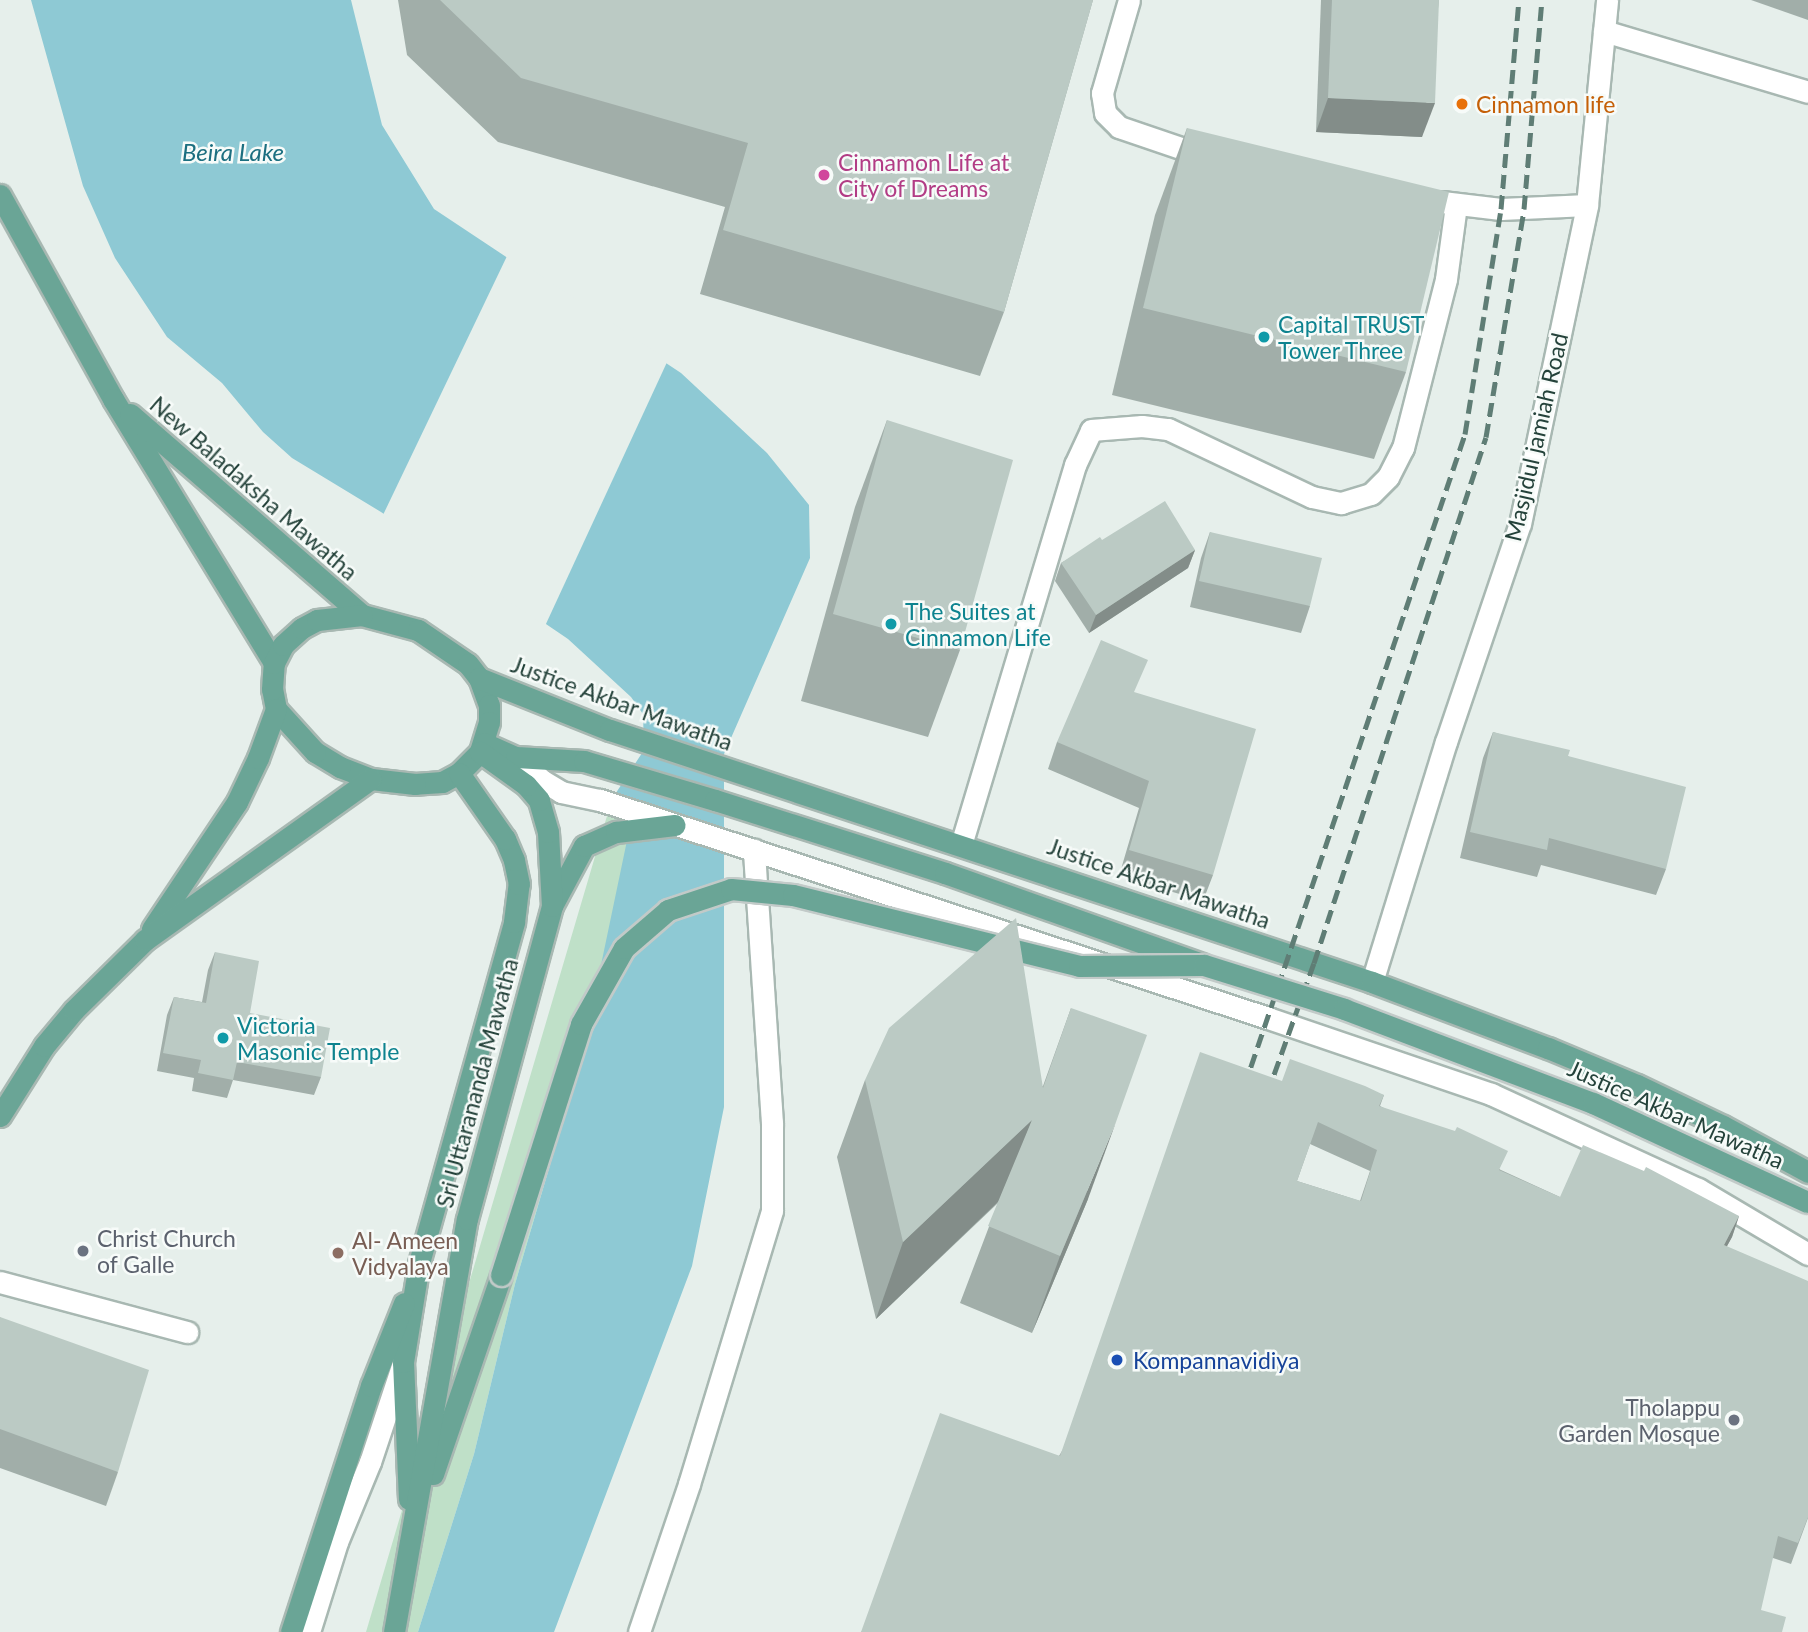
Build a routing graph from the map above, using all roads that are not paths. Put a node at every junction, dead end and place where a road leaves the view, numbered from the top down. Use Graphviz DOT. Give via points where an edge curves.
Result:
graph roads {
  1 [pos="1129,0"];
  2 [pos="1607,0"];
  3 [pos="1604,31"];
  4 [pos="1808,93"];
  5 [pos="1223,160"];
  6 [pos="0,195"];
  7 [pos="1423,198"];
  8 [pos="1456,205"];
  9 [pos="1587,205"];
  10 [pos="113,399"];
  11 [pos="362,615"];
  12 [pos="274,663"];
  13 [pos="479,678"];
  14 [pos="276,709"];
  15 [pos="482,747"];
  16 [pos="516,757"];
  17 [pos="459,773"];
  18 [pos="371,779"];
  19 [pos="674,825"];
  20 [pos="961,845"];
  21 [pos="753,851"];
  22 [pos="552,906"];
  23 [pos="145,940"];
  24 [pos="1204,965"];
  25 [pos="1372,982"];
  26 [pos="0,1116"];
  27 [pos="1808,1172"];
  28 [pos="1807,1203"];
  29 [pos="1808,1254"];
  30 [pos="419,1263"];
  31 [pos="0,1282"];
  32 [pos="187,1332"];
  33 [pos="403,1362"];
  34 [pos="411,1539"];
  35 [pos="291,1632"];
  36 [pos="309,1632"];
  37 [pos="394,1632"];
  38 [pos="639,1632"];
  1 -- 5 [label="street" via="1102,93 1105,113 1119,127 1195,155"];
  2 -- 3 [label="street, Masjidul jamiah Road"];
  3 -- 4 [label="street"];
  3 -- 9 [label="street, Masjidul jamiah Road"];
  6 -- 10 [label="main road, New Baladaksha Mawatha"];
  7 -- 8 [label="street"];
  8 -- 9 [label="street" via="1524,209"];
  8 -- 20 [label="street" via="1446,279 1403,448 1388,477 1371,494 1341,503 1312,497 1168,429 1091,430 1074,465"];
  9 -- 25 [label="street, Masjidul jamiah Road" via="1520,524"];
  10 -- 11 [label="main road, New Baladaksha Mawatha"];
  10 -- 12 [label="main road, New Baladaksha Mawatha"];
  11 -- 12 [label="main road" via="317,620 302,628 283,645"];
  11 -- 13 [label="main road" via="418,629 468,664"];
  12 -- 14 [label="main road"];
  13 -- 15 [label="main road" via="489,705"];
  13 -- 20 [label="main road, Justice Akbar Mawatha" via="610,730"];
  14 -- 18 [label="main road" via="315,751"];
  14 -- 23 [label="main road" via="237,802"];
  15 -- 16 [label="main road, Justice Akbar Mawatha"];
  15 -- 17 [label="main road"];
  15 -- 22 [label="main road, Sri Uttarananda Mawatha" via="538,800 548,832"];
  16 -- 19 [label="street" via="561,792"];
  16 -- 24 [label="main road, Justice Akbar Mawatha" via="584,761 920,865"];
  17 -- 18 [label="main road" via="442,782 415,784"];
  17 -- 30 [label="main road, Sri Uttarananda Mawatha" via="505,839 519,884 514,922"];
  18 -- 23 [label="main road"];
  19 -- 21 [label="street"];
  19 -- 22 [label="main road" via="616,832 584,846"];
  20 -- 25 [label="main road, Justice Akbar Mawatha"];
  21 -- 29 [label="street" via="1491,1094 1698,1189"];
  21 -- 38 [label="street" via="772,1123 772,1210"];
  22 -- 34 [label="main road, Sri Uttarananda Mawatha" via="467,1219"];
  23 -- 26 [label="main road" via="44,1046"];
  24 -- 28 [label="main road, Justice Akbar Mawatha, bridge" via="1344,1009 1593,1103"];
  24 -- 34 [label="main road, bridge" via="1079,965 793,895 731,889 668,910 624,948 581,1024"];
  25 -- 27 [label="main road, Justice Akbar Mawatha" via="1637,1085"];
  30 -- 33 [label="main road, Sri Uttarananda Mawatha"];
  30 -- 35 [label="main road" via="371,1386"];
  31 -- 32 [label="street"];
  33 -- 34 [label="main road, Sri Uttarananda Mawatha"];
  33 -- 36 [label="street"];
  34 -- 37 [label="main road, Sri Uttarananda Mawatha"];
}
